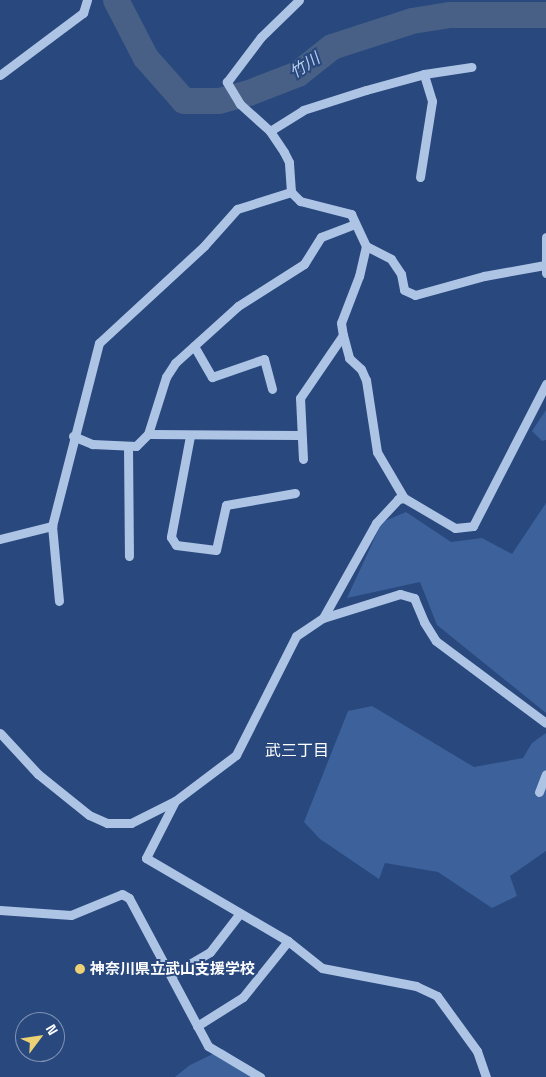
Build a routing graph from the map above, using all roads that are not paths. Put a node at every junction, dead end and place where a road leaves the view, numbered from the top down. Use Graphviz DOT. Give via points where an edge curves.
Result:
graph roads {
  1 [pos="87,0"];
  2 [pos="299,0"];
  3 [pos="471,67"];
  4 [pos="424,74"];
  5 [pos="0,75"];
  6 [pos="270,130"];
  7 [pos="420,177"];
  8 [pos="291,192"];
  9 [pos="355,224"];
  10 [pos="546,237"];
  11 [pos="366,246"];
  12 [pos="545,269"];
  13 [pos="343,335"];
  14 [pos="194,346"];
  15 [pos="546,384"];
  16 [pos="272,389"];
  17 [pos="148,434"];
  18 [pos="300,435"];
  19 [pos="73,436"];
  20 [pos="190,436"];
  21 [pos="128,446"];
  22 [pos="303,459"];
  23 [pos="295,493"];
  24 [pos="404,498"];
  25 [pos="52,526"];
  26 [pos="0,539"];
  27 [pos="129,556"];
  28 [pos="59,601"];
  29 [pos="323,618"];
  30 [pos="546,723"];
  31 [pos="0,733"];
  32 [pos="546,774"];
  33 [pos="539,792"];
  34 [pos="176,801"];
  35 [pos="0,910"];
  36 [pos="240,913"];
  37 [pos="288,941"];
  38 [pos="171,975"];
  39 [pos="197,1026"];
  40 [pos="260,1077"];
  41 [pos="486,1077"];
  1 -- 5 [label="street" via="83,12"];
  2 -- 6 [label="street" via="261,37 227,82 240,104"];
  3 -- 4 [label="street"];
  4 -- 6 [label="street" via="303,110"];
  4 -- 7 [label="street" via="432,101"];
  6 -- 8 [label="street" via="289,162"];
  8 -- 9 [label="street" via="300,201 351,214"];
  8 -- 19 [label="street" via="237,209 204,246 115,325 99,343"];
  9 -- 11 [label="street"];
  9 -- 14 [label="street" via="321,236 304,264 238,306"];
  10 -- 12 [label="street"];
  11 -- 12 [label="street" via="391,259 401,274 404,290 415,295 484,276"];
  11 -- 13 [label="street" via="359,276 341,323"];
  13 -- 18 [label="street" via="302,391"];
  13 -- 24 [label="street" via="349,358 361,369 366,380 377,452"];
  14 -- 16 [label="street" via="212,377 264,359"];
  14 -- 17 [label="street" via="175,363 166,377"];
  15 -- 24 [label="street" via="473,526 455,528"];
  17 -- 20 [label="street"];
  17 -- 21 [label="street" via="136,446"];
  18 -- 20 [label="street"];
  18 -- 22 [label="street"];
  19 -- 21 [label="street" via="92,444"];
  19 -- 25 [label="street"];
  20 -- 23 [label="street" via="171,537 176,545 216,550 226,505"];
  21 -- 27 [label="street"];
  24 -- 29 [label="street" via="398,500 376,523"];
  25 -- 26 [label="street"];
  25 -- 28 [label="street"];
  29 -- 30 [label="street" via="400,594 414,598 436,641"];
  29 -- 34 [label="street" via="296,636 236,755"];
  31 -- 34 [label="street" via="38,774 89,815 107,823 131,824"];
  32 -- 33 [label="street"];
  34 -- 36 [label="street" via="146,858"];
  35 -- 38 [label="street" via="71,915 122,894 129,898"];
  36 -- 37 [label="street"];
  36 -- 38 [label="street" via="210,952"];
  37 -- 39 [label="street" via="243,997"];
  37 -- 41 [label="street" via="322,968 416,986 437,996 477,1051"];
  38 -- 39 [label="street"];
  39 -- 40 [label="street" via="208,1046"];
}
